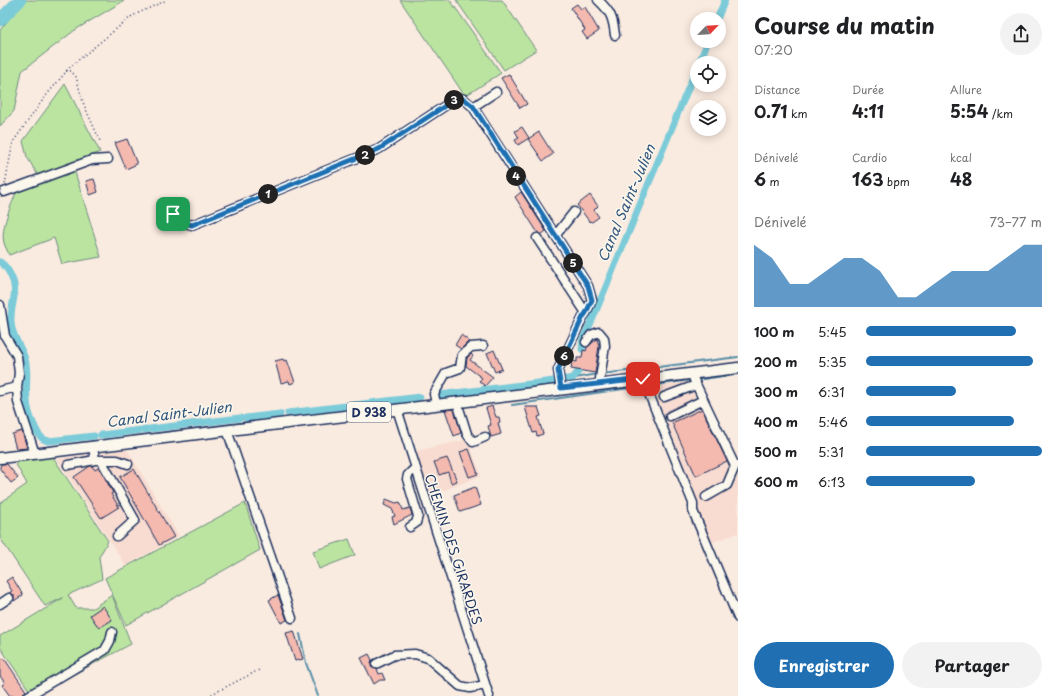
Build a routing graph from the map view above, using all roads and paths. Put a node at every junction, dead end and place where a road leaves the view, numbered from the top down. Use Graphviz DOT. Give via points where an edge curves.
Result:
graph roads {
  1 [pos="167,0"];
  2 [pos="598,0"];
  3 [pos="615,35"];
  4 [pos="66,71"];
  5 [pos="496,92"];
  6 [pos="473,106"];
  7 [pos="101,143"];
  8 [pos="108,159"];
  9 [pos="4,192"];
  10 [pos="574,212"];
  11 [pos="173,214"];
  12 [pos="555,236"];
  13 [pos="537,238"];
  14 [pos="0,305"];
  15 [pos="586,313"];
  16 [pos="586,342"];
  17 [pos="483,346"];
  18 [pos="738,368"];
  19 [pos="692,373"];
  20 [pos="643,379"];
  21 [pos="599,385"];
  22 [pos="696,385"];
  23 [pos="17,386"];
  24 [pos="561,388"];
  25 [pos="0,391"];
  26 [pos="664,397"];
  27 [pos="703,400"];
  28 [pos="457,402"];
  29 [pos="436,404"];
  30 [pos="397,409"];
  31 [pos="670,416"];
  32 [pos="227,430"];
  33 [pos="485,437"];
  34 [pos="93,446"];
  35 [pos="35,454"];
  36 [pos="0,458"];
  37 [pos="98,460"];
  38 [pos="128,464"];
  39 [pos="68,465"];
  40 [pos="416,468"];
  41 [pos="706,497"];
  42 [pos="410,527"];
  43 [pos="117,536"];
  44 [pos="9,598"];
  45 [pos="0,604"];
  46 [pos="292,618"];
  47 [pos="738,618"];
  48 [pos="112,632"];
  49 [pos="376,664"];
  50 [pos="261,669"];
  51 [pos="485,685"];
  52 [pos="28,696"];
  53 [pos="208,696"];
  54 [pos="489,696"];
  1 -- 4 [label="path" via="132,16"];
  2 -- 3 [label="street" via="613,19"];
  4 -- 7 [label="path" via="71,71 76,77 84,105"];
  4 -- 9 [label="path" via="13,142"];
  5 -- 6 [label="street"];
  6 -- 11 [label="street" via="464,99 457,98 379,149 192,225 181,222"];
  6 -- 12 [label="street"];
  8 -- 9 [label="street" via="92,160"];
  10 -- 12 [label="street"];
  12 -- 15 [label="street" via="588,286 592,300"];
  13 -- 15 [label="street"];
  14 -- 23 [label="street" via="6,336 17,356"];
  15 -- 24 [label="street" via="558,370"];
  16 -- 21 [label="street" via="591,335 599,332 604,338"];
  17 -- 29 [label="street" via="471,347 462,356 460,368 446,373 434,394"];
  18 -- 19 [label="main road, D 938"];
  19 -- 20 [label="main road, D 938"];
  19 -- 22 [label="street"];
  20 -- 21 [label="main road, D 938"];
  20 -- 47 [label="street" via="693,503 693,511"];
  21 -- 24 [label="main road, D 938"];
  22 -- 26 [label="street"];
  22 -- 27 [label="street"];
  23 -- 25 [label="street"];
  23 -- 35 [label="street" via="18,402"];
  24 -- 28 [label="main road, D 938"];
  27 -- 31 [label="street"];
  27 -- 41 [label="street" via="735,466 727,485"];
  28 -- 29 [label="main road, D 938"];
  28 -- 33 [label="street" via="473,442"];
  29 -- 30 [label="main road, D 938"];
  30 -- 32 [label="main road, D 938"];
  30 -- 40 [label="street, CHEMIN DES GIRARDES"];
  32 -- 34 [label="main road, D 938"];
  32 -- 46 [label="street"];
  34 -- 35 [label="main road, D 938"];
  34 -- 37 [label="street"];
  35 -- 36 [label="main road, D 938"];
  37 -- 38 [label="street" via="117,460"];
  37 -- 39 [label="street"];
  37 -- 43 [label="street" via="135,520"];
  40 -- 42 [label="street" via="407,479 418,516 416,523"];
  40 -- 51 [label="street, CHEMIN DES GIRARDES"];
  44 -- 45 [label="street"];
  48 -- 52 [label="street" via="105,650"];
  49 -- 51 [label="street" via="394,655 415,654 428,658 460,686 470,688"];
  50 -- 53 [label="path"];
  51 -- 54 [label="street, CHEMIN DES GIRARDES"];
}
